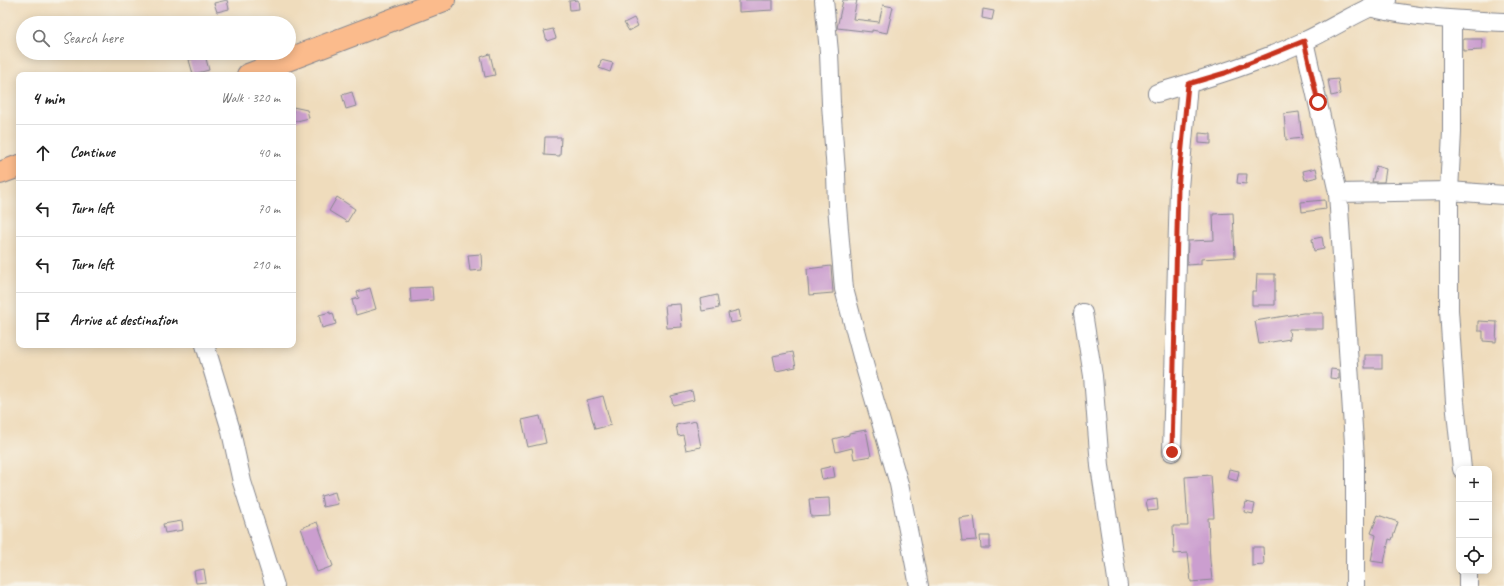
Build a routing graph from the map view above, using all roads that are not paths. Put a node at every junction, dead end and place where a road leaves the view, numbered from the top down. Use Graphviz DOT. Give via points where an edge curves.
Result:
graph roads {
  1 [pos="444,0"];
  2 [pos="824,0"];
  3 [pos="1387,0"];
  4 [pos="1369,7"];
  5 [pos="1452,20"];
  6 [pos="1504,22"];
  7 [pos="1304,41"];
  8 [pos="296,57"];
  9 [pos="287,60"];
  10 [pos="256,72"];
  11 [pos="1188,84"];
  12 [pos="1157,93"];
  13 [pos="16,167"];
  14 [pos="0,173"];
  15 [pos="1449,191"];
  16 [pos="1338,193"];
  17 [pos="1504,195"];
  18 [pos="1083,313"];
  19 [pos="206,348"];
  20 [pos="1172,452"];
  21 [pos="1462,466"];
  22 [pos="1468,574"];
  23 [pos="275,586"];
  24 [pos="919,586"];
  25 [pos="1118,586"];
  26 [pos="1355,586"];
  27 [pos="1468,586"];
  1 -- 8 [label="main road"];
  2 -- 24 [label="street" via="844,289 899,484"];
  3 -- 4 [label="street"];
  4 -- 5 [label="street" via="1393,13"];
  4 -- 7 [label="street"];
  5 -- 6 [label="street"];
  5 -- 15 [label="street"];
  7 -- 11 [label="street" via="1225,73"];
  7 -- 16 [label="street"];
  9 -- 10 [label="main road"];
  11 -- 12 [label="street"];
  11 -- 20 [label="street" via="1178,188"];
  13 -- 14 [label="main road"];
  15 -- 16 [label="street"];
  15 -- 17 [label="street"];
  15 -- 21 [label="street" via="1449,310"];
  16 -- 26 [label="street" via="1355,458"];
  18 -- 25 [label="street" via="1093,376 1100,466"];
  19 -- 23 [label="street" via="230,427 242,482"];
  22 -- 27 [label="street"];
}
